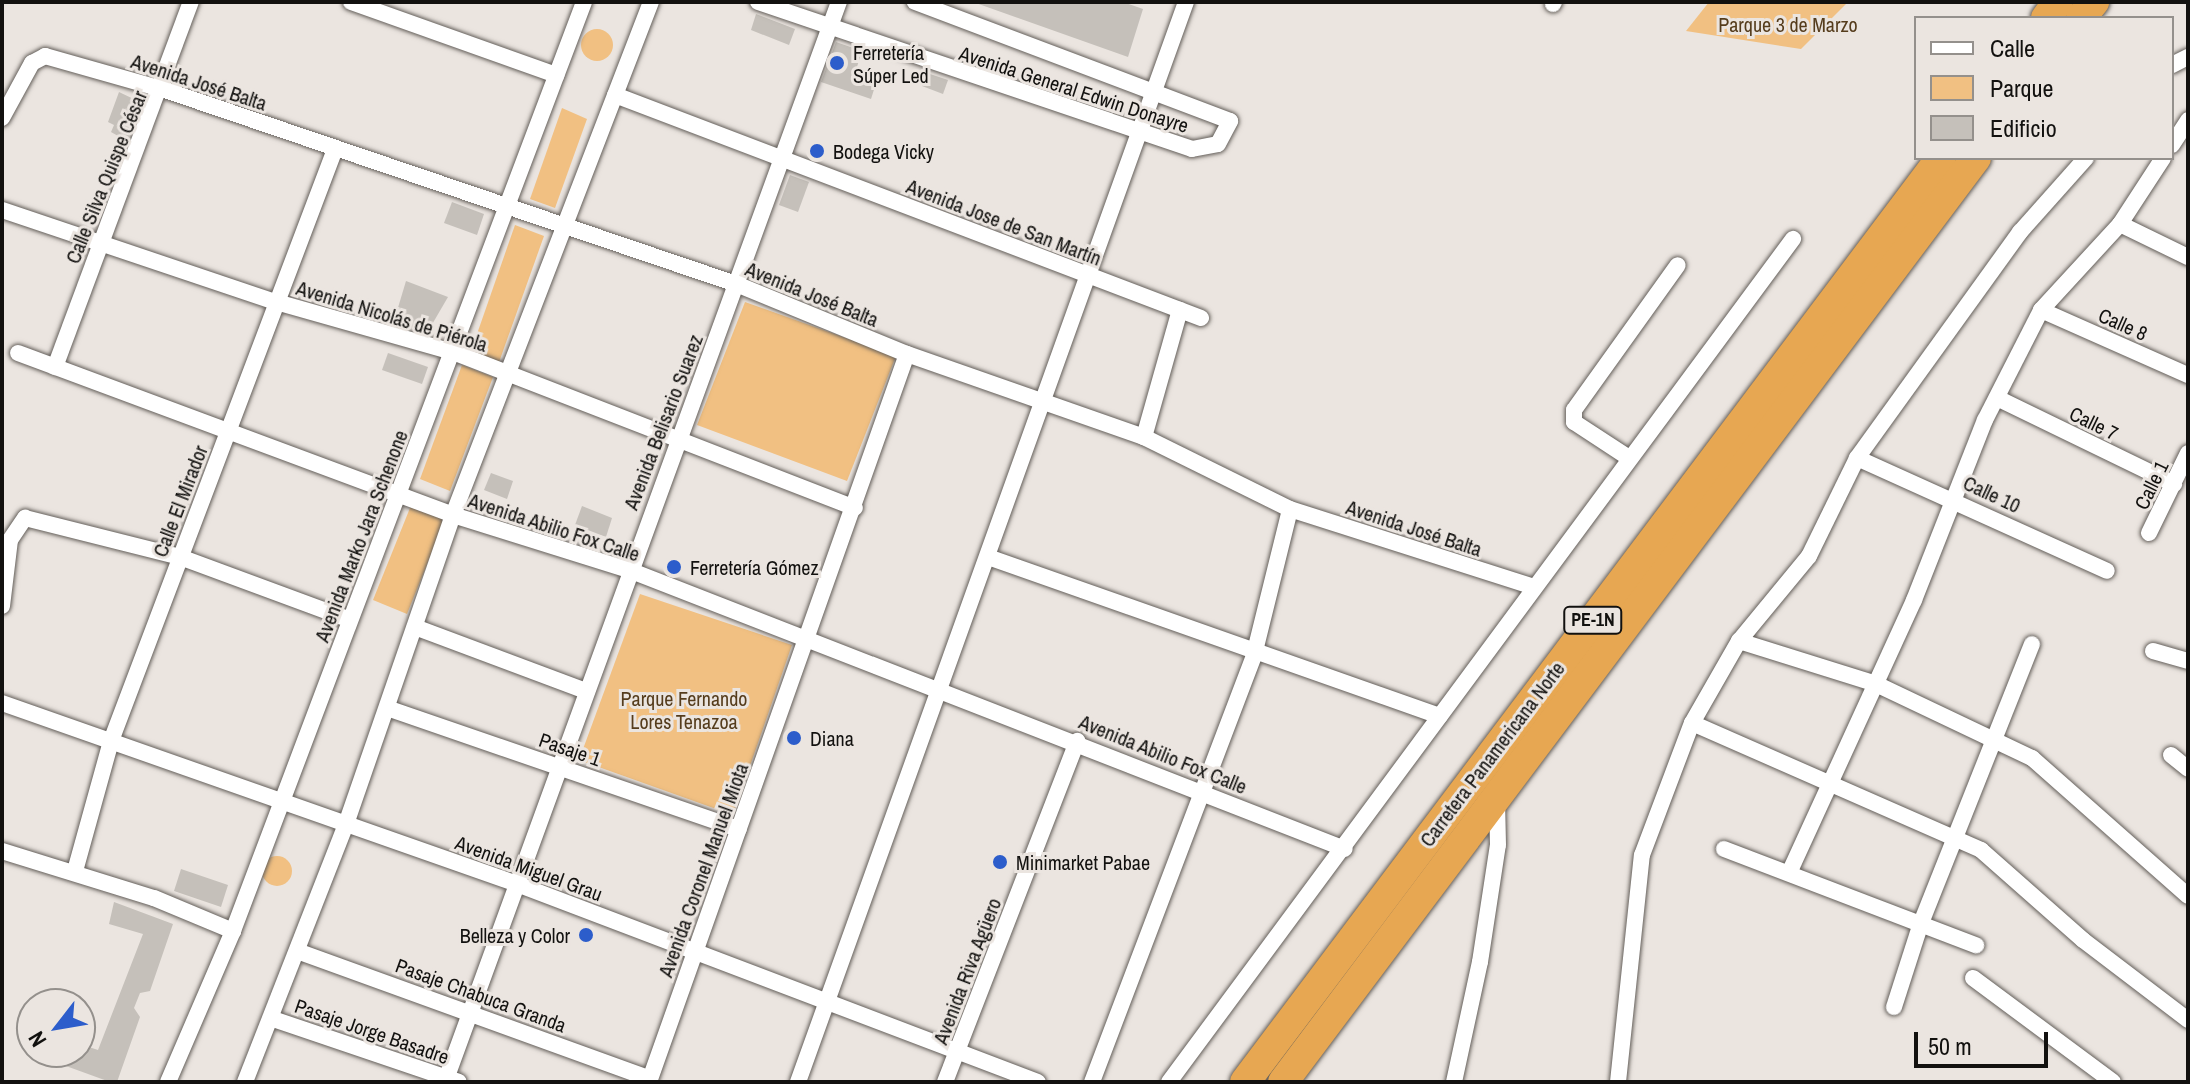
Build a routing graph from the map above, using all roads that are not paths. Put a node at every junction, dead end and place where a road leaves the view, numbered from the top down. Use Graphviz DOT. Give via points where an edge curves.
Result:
graph roads {
  1 [pos="191,2"];
  2 [pos="351,2"];
  3 [pos="584,2"];
  4 [pos="651,2"];
  5 [pos="758,2"];
  6 [pos="839,2"];
  7 [pos="915,2"];
  8 [pos="1186,2"];
  9 [pos="829,28"];
  10 [pos="556,75"];
  11 [pos="162,89"];
  12 [pos="1155,93"];
  13 [pos="615,95"];
  14 [pos="2,118"];
  15 [pos="2188,120"];
  16 [pos="1138,134"];
  17 [pos="2174,142"];
  18 [pos="335,149"];
  19 [pos="782,159"];
  20 [pos="1939,160"];
  21 [pos="1974,160"];
  22 [pos="2084,160"];
  23 [pos="2162,160"];
  24 [pos="506,208"];
  25 [pos="2,210"];
  26 [pos="563,222"];
  27 [pos="2120,224"];
  28 [pos="1793,239"];
  29 [pos="101,240"];
  30 [pos="2188,257"];
  31 [pos="1678,265"];
  32 [pos="1088,275"];
  33 [pos="736,284"];
  34 [pos="276,302"];
  35 [pos="1180,310"];
  36 [pos="2041,310"];
  37 [pos="1201,318"];
  38 [pos="453,352"];
  39 [pos="18,353"];
  40 [pos="907,354"];
  41 [pos="55,367"];
  42 [pos="507,373"];
  43 [pos="2188,375"];
  44 [pos="1997,398"];
  45 [pos="1043,401"];
  46 [pos="227,432"];
  47 [pos="1144,437"];
  48 [pos="677,441"];
  49 [pos="2188,453"];
  50 [pos="1629,458"];
  51 [pos="1857,458"];
  52 [pos="2174,484"];
  53 [pos="398,495"];
  54 [pos="1956,499"];
  55 [pos="855,508"];
  56 [pos="1290,509"];
  57 [pos="453,515"];
  58 [pos="2149,533"];
  59 [pos="180,557"];
  60 [pos="988,557"];
  61 [pos="629,570"];
  62 [pos="2107,571"];
  63 [pos="1534,587"];
  64 [pos="2,606"];
  65 [pos="350,620"];
  66 [pos="415,627"];
  67 [pos="806,639"];
  68 [pos="1739,641"];
  69 [pos="2032,644"];
  70 [pos="2153,651"];
  71 [pos="1254,655"];
  72 [pos="2188,661"];
  73 [pos="1876,684"];
  74 [pos="942,689"];
  75 [pos="586,691"];
  76 [pos="2,703"];
  77 [pos="387,708"];
  78 [pos="1440,716"];
  79 [pos="1692,723"];
  80 [pos="1996,740"];
  81 [pos="111,741"];
  82 [pos="1077,741"];
  83 [pos="2171,755"];
  84 [pos="559,766"];
  85 [pos="2188,769"];
  86 [pos="1831,780"];
  87 [pos="1203,791"];
  88 [pos="1497,796"];
  89 [pos="281,804"];
  90 [pos="346,824"];
  91 [pos="739,829"];
  92 [pos="1957,836"];
  93 [pos="1345,849"];
  94 [pos="1724,849"];
  95 [pos="2,851"];
  96 [pos="75,871"];
  97 [pos="1790,871"];
  98 [pos="517,884"];
  99 [pos="2188,896"];
  100 [pos="1921,923"];
  101 [pos="233,931"];
  102 [pos="1976,945"];
  103 [pos="297,951"];
  104 [pos="695,952"];
  105 [pos="1973,978"];
  106 [pos="827,1003"];
  107 [pos="1894,1007"];
  108 [pos="472,1012"];
  109 [pos="273,1019"];
  110 [pos="2188,1020"];
  111 [pos="957,1052"];
  112 [pos="451,1081"];
  113 [pos="649,1081"];
  114 [pos="168,1082"];
  115 [pos="245,1082"];
  116 [pos="798,1082"];
  117 [pos="945,1082"];
  118 [pos="1038,1082"];
  119 [pos="1092,1082"];
  120 [pos="1169,1082"];
  121 [pos="1245,1082"];
  122 [pos="1283,1082"];
  123 [pos="1454,1082"];
  124 [pos="1618,1082"];
  125 [pos="2113,1082"];
  1 -- 11 [label="street, Calle Silva Quispe César"];
  2 -- 10 [label="street"];
  3 -- 10 [label="street, Avenida Marko Jara Schenone"];
  4 -- 13 [label="street"];
  5 -- 9 [label="street, Avenida General Edwin Donayre"];
  6 -- 9 [label="street, Avenida Belisario Suarez"];
  7 -- 12 [label="street, Avenida General Edwin Donayre"];
  8 -- 12 [label="street"];
  9 -- 16 [label="street, Avenida General Edwin Donayre"];
  9 -- 19 [label="street, Avenida Belisario Suarez"];
  10 -- 24 [label="street, Avenida Marko Jara Schenone"];
  11 -- 14 [label="street, Avenida José Balta" via="45,56 32,63"];
  11 -- 18 [label="street, Avenida José Balta"];
  11 -- 29 [label="street, Calle Silva Quispe César"];
  12 -- 16 [label="street"];
  12 -- 16 [label="street, Avenida General Edwin Donayre" via="1230,121 1218,144 1192,149"];
  13 -- 19 [label="street, Avenida Jose de San Martín"];
  13 -- 26 [label="street"];
  15 -- 17 [label="street"];
  16 -- 32 [label="street"];
  18 -- 24 [label="street, Avenida José Balta"];
  18 -- 34 [label="street, Calle El Mirador"];
  19 -- 32 [label="street, Avenida Jose de San Martín"];
  19 -- 33 [label="street, Avenida Belisario Suarez"];
  20 -- 121 [label="highway, Carretera Panamericana Norte / PE-1N"];
  21 -- 88 [label="highway, Carretera Panamericana Norte / PE-1N"];
  22 -- 51 [label="street" via="2020,232"];
  23 -- 27 [label="street"];
  24 -- 26 [label="street, Avenida José Balta"];
  24 -- 38 [label="street, Avenida Marko Jara Schenone"];
  25 -- 29 [label="street, Avenida Nicolás de Piérola"];
  26 -- 33 [label="street, Avenida José Balta"];
  26 -- 42 [label="street"];
  27 -- 30 [label="street"];
  27 -- 36 [label="street"];
  28 -- 50 [label="street"];
  29 -- 34 [label="street, Avenida Nicolás de Piérola"];
  29 -- 41 [label="street, Calle Silva Quispe César"];
  31 -- 50 [label="street" via="1574,410 1574,422"];
  32 -- 35 [label="street, Avenida Jose de San Martín"];
  32 -- 45 [label="street"];
  33 -- 40 [label="street, Avenida José Balta"];
  33 -- 48 [label="street, Avenida Belisario Suarez"];
  34 -- 38 [label="street, Avenida Nicolás de Piérola"];
  34 -- 46 [label="street, Calle El Mirador"];
  35 -- 37 [label="street, Avenida Jose de San Martín"];
  35 -- 47 [label="street"];
  36 -- 43 [label="street, Calle 8"];
  36 -- 44 [label="street"];
  38 -- 42 [label="street, Avenida Nicolás de Piérola"];
  38 -- 53 [label="street, Avenida Marko Jara Schenone"];
  39 -- 41 [label="street, Avenida Abilio Fox Calle"];
  40 -- 45 [label="street, Avenida José Balta"];
  40 -- 55 [label="street, Avenida Coronel Manuel Miota"];
  41 -- 46 [label="street, Avenida Abilio Fox Calle"];
  42 -- 48 [label="street, Avenida Nicolás de Piérola"];
  42 -- 57 [label="street"];
  44 -- 52 [label="street, Calle 7"];
  44 -- 54 [label="street"];
  45 -- 47 [label="street, Avenida José Balta"];
  45 -- 60 [label="street"];
  46 -- 53 [label="street, Avenida Abilio Fox Calle"];
  46 -- 59 [label="street, Calle El Mirador"];
  47 -- 56 [label="street, Avenida José Balta"];
  48 -- 55 [label="street, Avenida Nicolás de Piérola"];
  48 -- 61 [label="street, Avenida Belisario Suarez"];
  49 -- 52 [label="street, Calle 1"];
  50 -- 63 [label="street"];
  51 -- 54 [label="street, Calle 10"];
  51 -- 68 [label="street" via="1809,556"];
  52 -- 58 [label="street, Calle 1"];
  53 -- 57 [label="street, Avenida Abilio Fox Calle"];
  53 -- 65 [label="street, Avenida Marko Jara Schenone"];
  54 -- 62 [label="street, Calle 10"];
  54 -- 73 [label="street"];
  55 -- 67 [label="street, Avenida Coronel Manuel Miota"];
  56 -- 63 [label="street, Avenida José Balta"];
  56 -- 71 [label="street"];
  57 -- 61 [label="street, Avenida Abilio Fox Calle"];
  57 -- 66 [label="street"];
  59 -- 64 [label="street" via="25,518 10,540"];
  59 -- 65 [label="street"];
  59 -- 81 [label="street, Calle El Mirador"];
  60 -- 71 [label="street"];
  60 -- 74 [label="street"];
  61 -- 67 [label="street, Avenida Abilio Fox Calle"];
  61 -- 75 [label="street, Avenida Belisario Suarez"];
  63 -- 78 [label="street"];
  65 -- 89 [label="street, Avenida Marko Jara Schenone"];
  66 -- 75 [label="street"];
  66 -- 77 [label="street"];
  67 -- 74 [label="street, Avenida Abilio Fox Calle"];
  67 -- 91 [label="street, Avenida Coronel Manuel Miota"];
  68 -- 73 [label="street"];
  68 -- 79 [label="street"];
  69 -- 80 [label="street"];
  70 -- 72 [label="street"];
  71 -- 78 [label="street"];
  71 -- 87 [label="street"];
  73 -- 80 [label="street"];
  73 -- 86 [label="street"];
  74 -- 82 [label="street, Avenida Abilio Fox Calle"];
  74 -- 106 [label="street"];
  75 -- 84 [label="street, Avenida Belisario Suarez"];
  76 -- 81 [label="street, Avenida Miguel Grau"];
  77 -- 84 [label="street, Pasaje 1"];
  77 -- 90 [label="street"];
  78 -- 93 [label="street"];
  79 -- 86 [label="street"];
  79 -- 124 [label="street" via="1642,855"];
  80 -- 92 [label="street"];
  80 -- 99 [label="street" via="2032,758"];
  81 -- 89 [label="street, Avenida Miguel Grau"];
  81 -- 96 [label="street, Calle El Mirador"];
  82 -- 87 [label="street, Avenida Abilio Fox Calle"];
  82 -- 111 [label="street, Avenida Riva Agüero"];
  83 -- 85 [label="street"];
  84 -- 91 [label="street, Pasaje 1"];
  84 -- 98 [label="street, Avenida Belisario Suarez"];
  86 -- 92 [label="street"];
  86 -- 97 [label="street"];
  87 -- 93 [label="street, Avenida Abilio Fox Calle"];
  87 -- 119 [label="street"];
  88 -- 122 [label="highway, Carretera Panamericana Norte / PE-1N"];
  88 -- 123 [label="street" via="1498,845 1483,947"];
  89 -- 90 [label="street, Avenida Miguel Grau"];
  89 -- 101 [label="street, Avenida Marko Jara Schenone"];
  90 -- 98 [label="street, Avenida Miguel Grau"];
  90 -- 103 [label="street"];
  91 -- 104 [label="street, Avenida Coronel Manuel Miota"];
  92 -- 100 [label="street"];
  92 -- 110 [label="street"];
  93 -- 120 [label="street"];
  94 -- 97 [label="street"];
  95 -- 96 [label="street"];
  96 -- 101 [label="street"];
  97 -- 100 [label="street"];
  98 -- 104 [label="street, Avenida Miguel Grau"];
  98 -- 108 [label="street, Avenida Belisario Suarez"];
  100 -- 102 [label="street"];
  100 -- 107 [label="street"];
  101 -- 114 [label="street, Avenida Marko Jara Schenone"];
  103 -- 108 [label="street, Pasaje Chabuca Granda"];
  103 -- 109 [label="street"];
  104 -- 106 [label="street, Avenida Miguel Grau"];
  104 -- 113 [label="street, Avenida Coronel Manuel Miota"];
  105 -- 125 [label="street"];
  106 -- 111 [label="street, Avenida Miguel Grau"];
  106 -- 116 [label="street"];
  108 -- 112 [label="street, Avenida Belisario Suarez"];
  108 -- 113 [label="street, Pasaje Chabuca Granda"];
  109 -- 112 [label="street, Pasaje Jorge Basadre"];
  109 -- 115 [label="street"];
  111 -- 117 [label="street, Avenida Riva Agüero"];
  111 -- 118 [label="street, Avenida Miguel Grau"];
}
